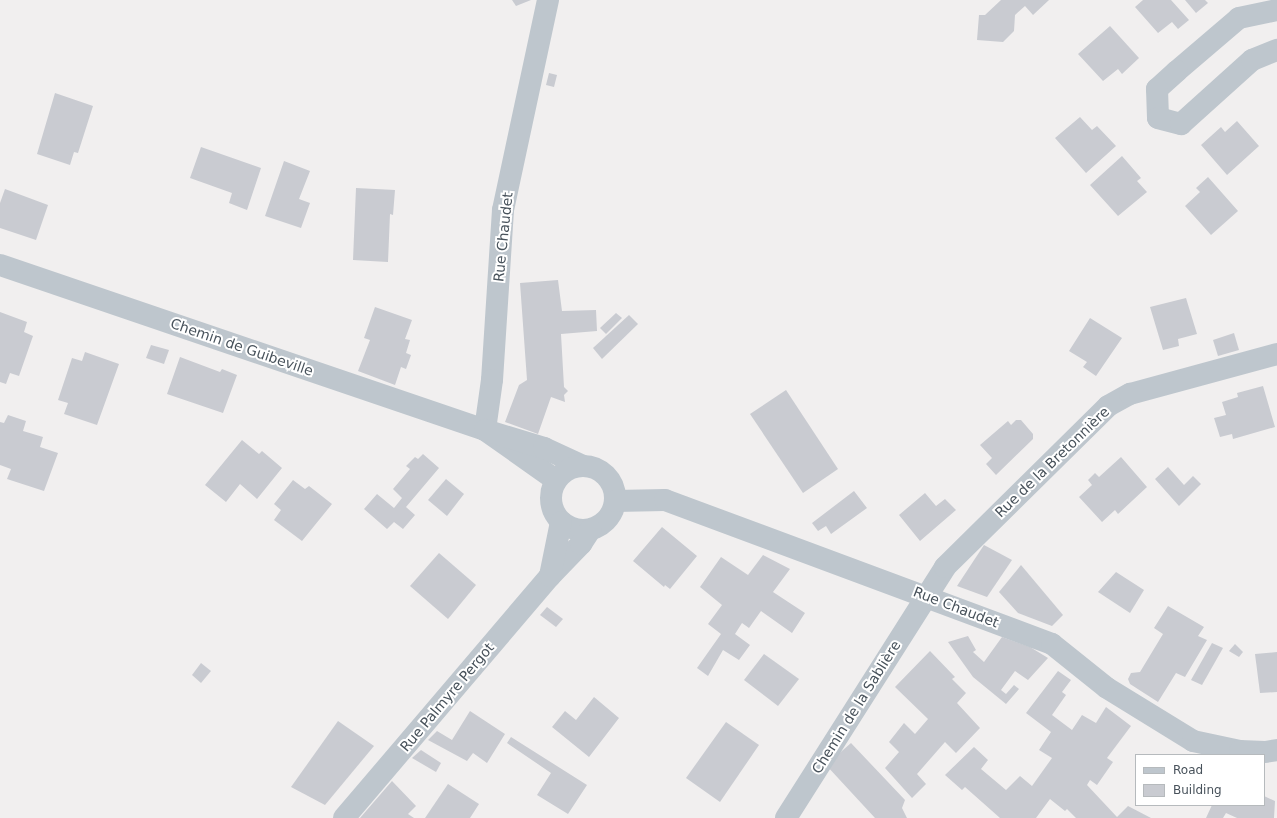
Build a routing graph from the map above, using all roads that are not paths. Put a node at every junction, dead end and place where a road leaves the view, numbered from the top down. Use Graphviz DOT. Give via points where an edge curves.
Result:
graph roads {
  1 [pos="548,0"];
  2 [pos="1277,10"];
  3 [pos="1277,50"];
  4 [pos="0,265"];
  5 [pos="1277,354"];
  6 [pos="485,430"];
  7 [pos="583,466"];
  8 [pos="556,480"];
  9 [pos="615,501"];
  10 [pos="561,522"];
  11 [pos="590,530"];
  12 [pos="550,576"];
  13 [pos="924,595"];
  14 [pos="1277,750"];
  15 [pos="344,818"];
  16 [pos="786,818"];
  1 -- 6 [label="street, Rue Chaudet" via="503,210 492,380"];
  2 -- 3 [label="street" via="1239,18 1157,89 1158,118 1181,124 1252,60"];
  4 -- 6 [label="street, Chemin de Guibeville"];
  5 -- 13 [label="street, Rue de la Bretonnière" via="1130,394 1108,406 945,566"];
  6 -- 7 [label="street" via="544,448"];
  6 -- 8 [label="street"];
  7 -- 8 [label="street" via="573,468"];
  7 -- 9 [label="street" via="594,468 610,481"];
  8 -- 10 [label="street" via="550,497 555,515"];
  9 -- 11 [label="street" via="607,520"];
  9 -- 13 [label="street, Rue Chaudet" via="665,500"];
  10 -- 11 [label="street" via="570,528"];
  10 -- 12 [label="street, Rue Palmyre Pergot"];
  11 -- 12 [label="street, Rue Palmyre Pergot" via="581,544"];
  12 -- 15 [label="street, Rue Palmyre Pergot"];
  13 -- 14 [label="street, Rue Chaudet" via="1052,644 1107,688 1193,741 1240,751"];
  13 -- 16 [label="street, Chemin de la Sablière"];
}
